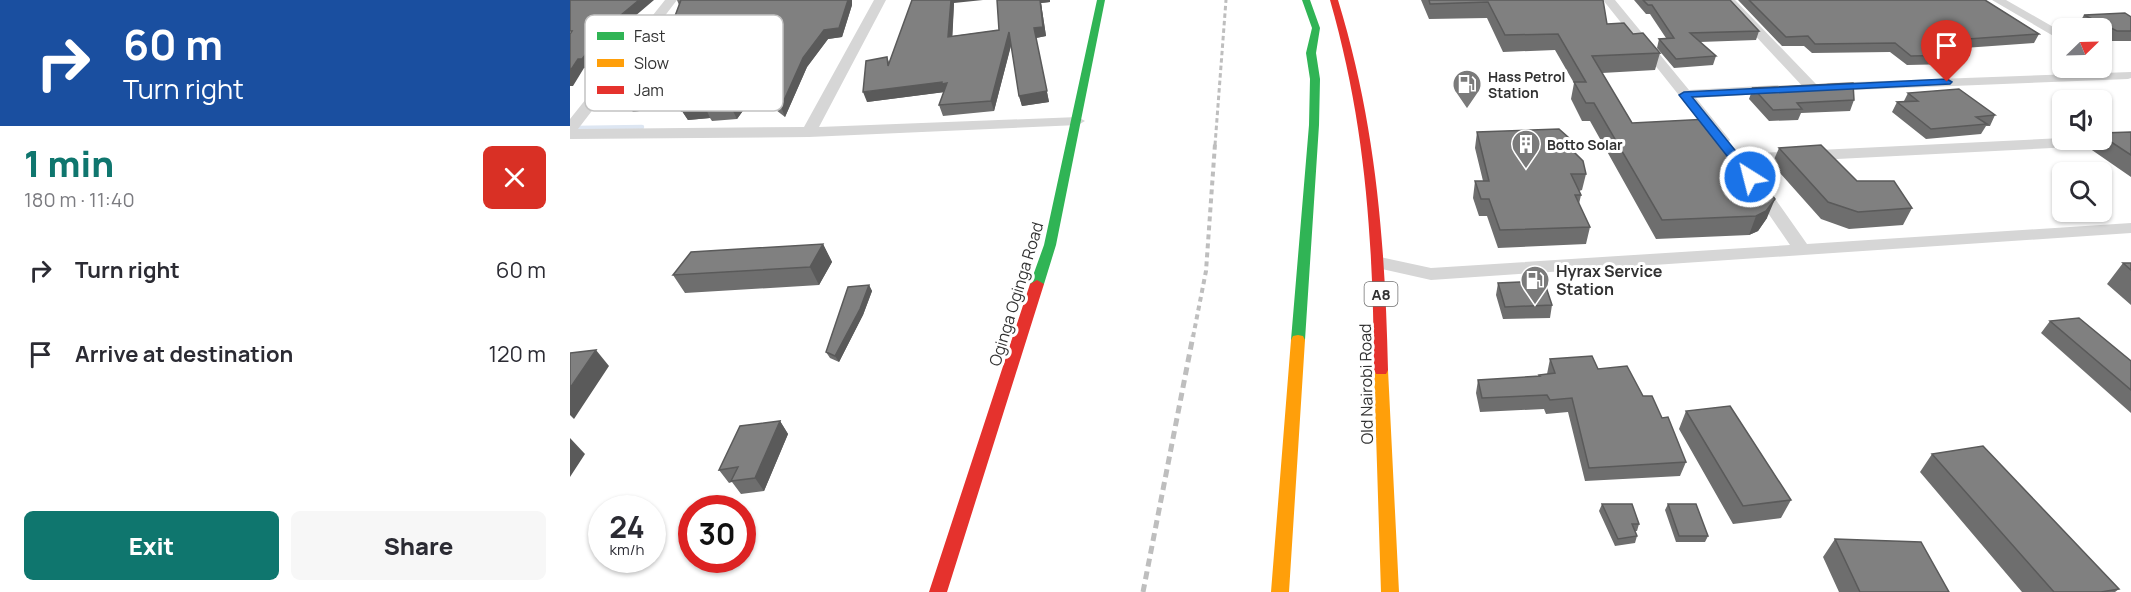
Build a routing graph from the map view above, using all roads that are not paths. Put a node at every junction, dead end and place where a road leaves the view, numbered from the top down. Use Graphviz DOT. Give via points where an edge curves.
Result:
graph roads {
  1 [pos="671,0"];
  2 [pos="880,0"];
  3 [pos="1101,0"];
  4 [pos="1334,0"];
  5 [pos="1609,0"];
  6 [pos="1728,0"];
  7 [pos="1998,0"];
  8 [pos="1306,1"];
  9 [pos="659,15"];
  10 [pos="1355,22"];
  11 [pos="2052,31"];
  12 [pos="1301,35"];
  13 [pos="1350,47"];
  14 [pos="1311,53"];
  15 [pos="2112,65"];
  16 [pos="2130,75"];
  17 [pos="1811,87"];
  18 [pos="1684,95"];
  19 [pos="585,110"];
  20 [pos="1078,121"];
  21 [pos="570,129"];
  22 [pos="809,132"];
  23 [pos="570,134"];
  24 [pos="2131,139"];
  25 [pos="1737,159"];
  26 [pos="2131,228"];
  27 [pos="1803,251"];
  28 [pos="1380,263"];
  29 [pos="938,592"];
  30 [pos="1280,592"];
  31 [pos="1390,592"];
  1 -- 9 [label="street"];
  2 -- 22 [label="street"];
  3 -- 20 [label="main road, Oginga Oginga Road"];
  4 -- 13 [label="main road, Old Nairobi Road / A8"];
  5 -- 18 [label="street"];
  6 -- 17 [label="street"];
  7 -- 11 [label="street"];
  8 -- 14 [label="main road" via="1316,28"];
  10 -- 13 [label="main road"];
  12 -- 14 [label="main road"];
  13 -- 28 [label="main road, Old Nairobi Road / A8" via="1368,151"];
  14 -- 30 [label="main road" via="1314,125"];
  15 -- 16 [label="street"];
  16 -- 17 [label="street"];
  17 -- 18 [label="street"];
  18 -- 25 [label="street"];
  19 -- 21 [label="street"];
  20 -- 22 [label="street"];
  20 -- 29 [label="main road, Oginga Oginga Road" via="1050,245"];
  22 -- 23 [label="street"];
  24 -- 25 [label="street"];
  25 -- 27 [label="street"];
  26 -- 27 [label="street"];
  27 -- 28 [label="street" via="1431,274"];
  28 -- 31 [label="main road, Old Nairobi Road / A8"];
}
